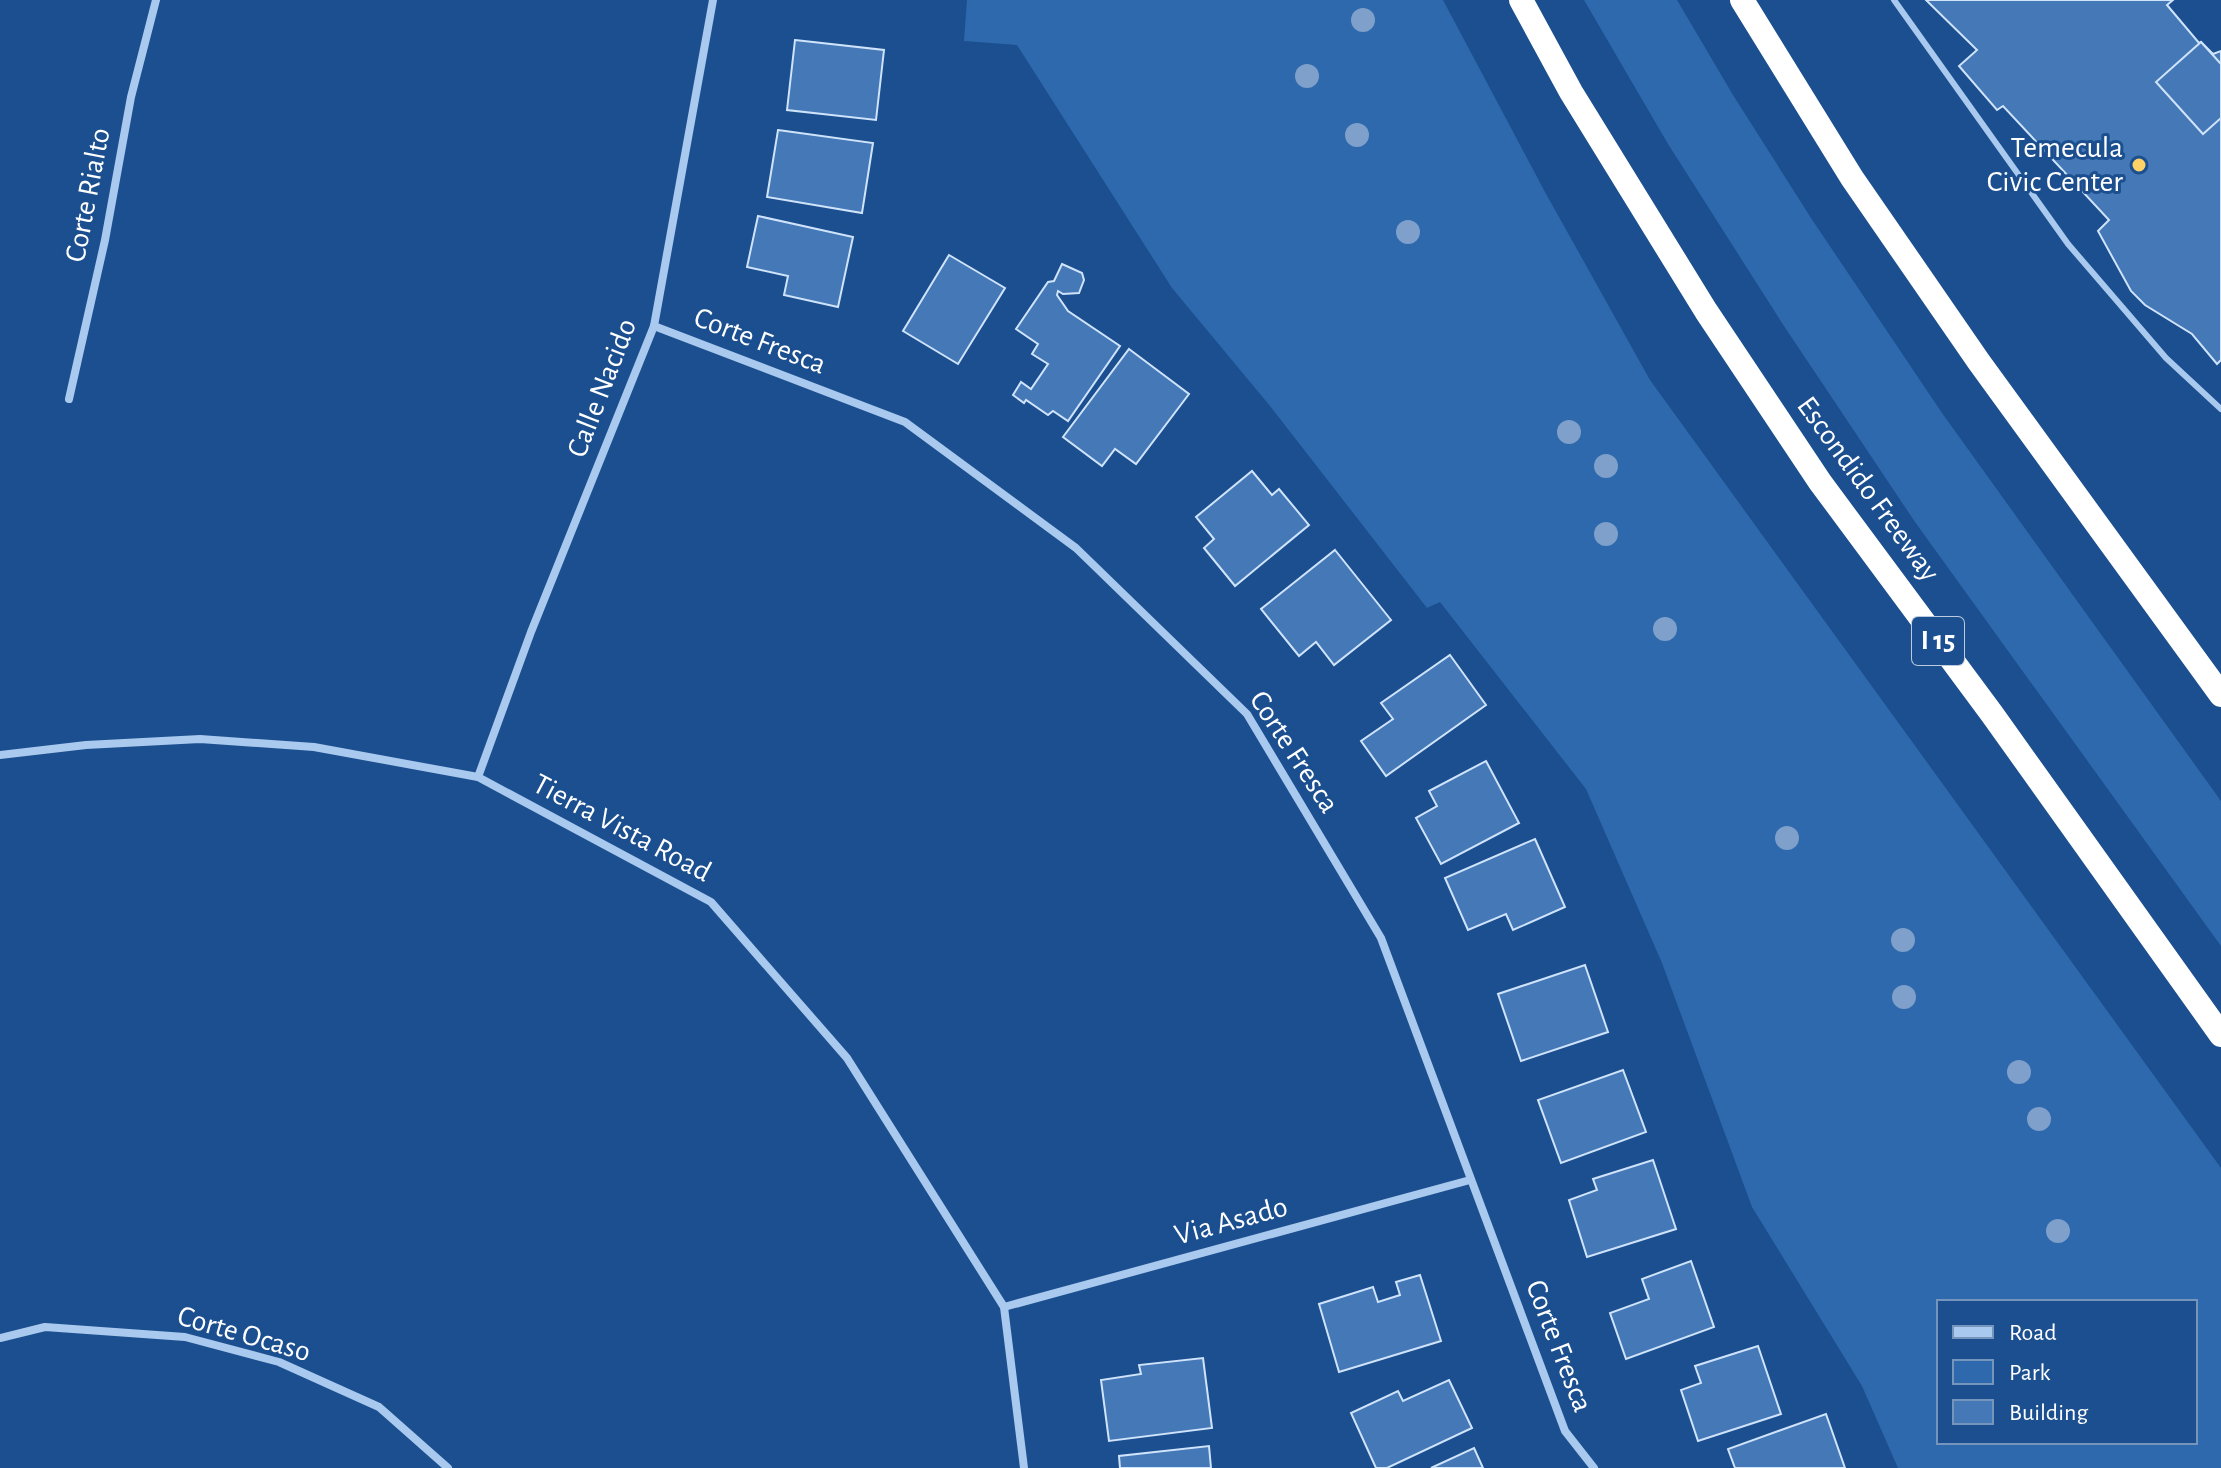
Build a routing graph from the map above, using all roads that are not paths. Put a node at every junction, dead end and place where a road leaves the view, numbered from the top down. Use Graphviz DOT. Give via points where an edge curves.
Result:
graph roads {
  1 [pos="156,0"];
  2 [pos="713,0"];
  3 [pos="1521,0"];
  4 [pos="1742,0"];
  5 [pos="1894,0"];
  6 [pos="654,326"];
  7 [pos="69,399"];
  8 [pos="2221,409"];
  9 [pos="2221,695"];
  10 [pos="0,755"];
  11 [pos="478,777"];
  12 [pos="2221,1035"];
  13 [pos="1470,1180"];
  14 [pos="1004,1307"];
  15 [pos="0,1338"];
  16 [pos="448,1468"];
  17 [pos="1024,1468"];
  18 [pos="1594,1468"];
  1 -- 7 [label="street, Corte Rialto"];
  2 -- 6 [label="street, Calle Nacido"];
  3 -- 12 [label="highway, Escondido Freeway / I 15" via="1571,92 1706,311 1820,482"];
  4 -- 9 [label="highway" via="1852,178"];
  5 -- 8 [label="lane" via="2068,244 2166,358"];
  6 -- 11 [label="street, Calle Nacido"];
  6 -- 13 [label="street, Corte Fresca" via="905,422 1076,548 1247,714 1381,938"];
  10 -- 11 [label="street, Tierra Vista Road" via="200,739 314,747"];
  11 -- 14 [label="street, Tierra Vista Road" via="711,902 847,1058"];
  13 -- 14 [label="street, Via Asado"];
  13 -- 18 [label="street, Corte Fresca" via="1565,1431"];
  14 -- 17 [label="street, Tierra Vista Road"];
  15 -- 16 [label="street, Corte Ocaso" via="45,1327 185,1337 279,1362 379,1407"];
}
